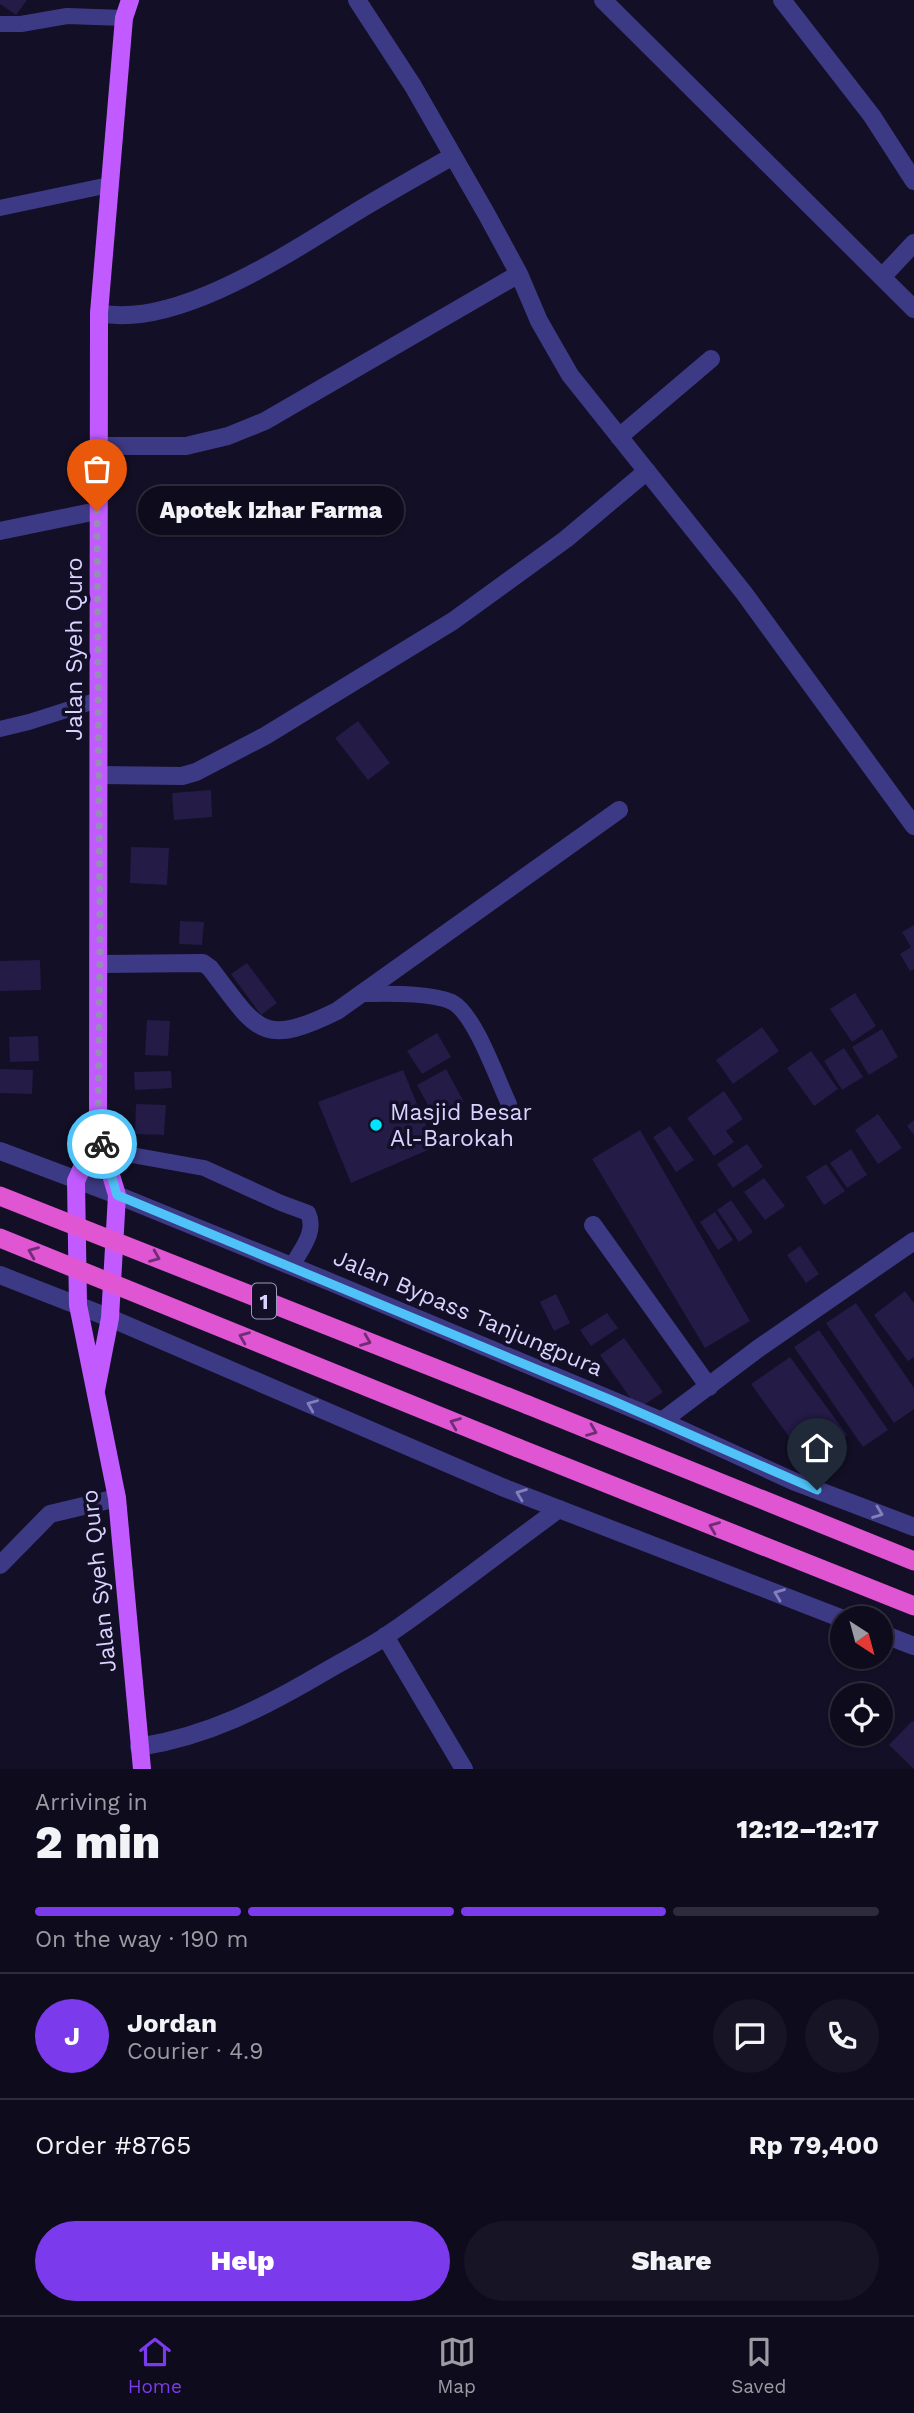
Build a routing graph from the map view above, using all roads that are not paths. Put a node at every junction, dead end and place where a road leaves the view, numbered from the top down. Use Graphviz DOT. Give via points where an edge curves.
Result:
graph roads {
  1 [pos="130,0"];
  2 [pos="357,0"];
  3 [pos="603,0"];
  4 [pos="782,0"];
  5 [pos="124,18"];
  6 [pos="0,24"];
  7 [pos="453,156"];
  8 [pos="914,181"];
  9 [pos="109,185"];
  10 [pos="0,208"];
  11 [pos="914,243"];
  12 [pos="519,274"];
  13 [pos="883,276"];
  14 [pos="914,309"];
  15 [pos="99,313"];
  16 [pos="712,359"];
  17 [pos="619,437"];
  18 [pos="98,446"];
  19 [pos="648,471"];
  20 [pos="97,511"];
  21 [pos="0,531"];
  22 [pos="98,700"];
  23 [pos="0,729"];
  24 [pos="99,775"];
  25 [pos="619,810"];
  26 [pos="914,827"];
  27 [pos="100,964"];
  28 [pos="361,994"];
  29 [pos="509,1104"];
  30 [pos="98,1132"];
  31 [pos="104,1150"];
  32 [pos="0,1151"];
  33 [pos="76,1181"];
  34 [pos="117,1195"];
  35 [pos="0,1196"];
  36 [pos="593,1225"];
  37 [pos="0,1238"];
  38 [pos="914,1241"];
  39 [pos="292,1266"];
  40 [pos="0,1275"];
  41 [pos="78,1305"];
  42 [pos="110,1318"];
  43 [pos="709,1387"];
  44 [pos="96,1390"];
  45 [pos="662,1422"];
  46 [pos="117,1498"];
  47 [pos="559,1509"];
  48 [pos="914,1527"];
  49 [pos="914,1561"];
  50 [pos="0,1564"];
  51 [pos="914,1606"];
  52 [pos="830,1614"];
  53 [pos="385,1636"];
  54 [pos="893,1638"];
  55 [pos="914,1646"];
  56 [pos="139,1747"];
  57 [pos="142,1769"];
  58 [pos="464,1769"];
  1 -- 5 [label="main road, Jalan Syeh Quro"];
  2 -- 7 [label="street"];
  3 -- 13 [label="street"];
  4 -- 8 [label="street" via="872,116"];
  5 -- 6 [label="lane" via="67,16"];
  5 -- 9 [label="main road, Jalan Syeh Quro"];
  7 -- 12 [label="street"];
  7 -- 15 [label="street" via="241,279 192,301 116,317"];
  9 -- 10 [label="lane"];
  9 -- 15 [label="main road, Jalan Syeh Quro"];
  11 -- 13 [label="street"];
  12 -- 17 [label="street" via="559,358"];
  12 -- 18 [label="street" via="265,421 186,446"];
  13 -- 14 [label="street"];
  15 -- 18 [label="main road, Jalan Syeh Quro"];
  16 -- 17 [label="street"];
  17 -- 19 [label="street"];
  18 -- 20 [label="main road, Jalan Syeh Quro"];
  19 -- 24 [label="street" via="566,539 453,621 265,736 182,776"];
  19 -- 26 [label="street" via="744,593"];
  20 -- 21 [label="street"];
  20 -- 22 [label="main road, Jalan Syeh Quro"];
  22 -- 23 [label="lane"];
  22 -- 24 [label="main road, Jalan Syeh Quro"];
  24 -- 27 [label="main road, Jalan Syeh Quro"];
  25 -- 28 [label="street"];
  27 -- 28 [label="street" via="203,963 254,1023 267,1030 305,1027"];
  27 -- 30 [label="main road, Jalan Syeh Quro"];
  28 -- 29 [label="lane" via="402,994 452,1002 470,1019"];
  30 -- 31 [label="main road, Jalan Syeh Quro"];
  30 -- 33 [label="main road, Jalan Syeh Quro"];
  31 -- 34 [label="main road, Jalan Syeh Quro"];
  31 -- 39 [label="lane" via="204,1168 308,1213 311,1232"];
  32 -- 33 [label="street, Jalan Bypass Tanjungpura"];
  33 -- 34 [label="street, Jalan Bypass Tanjungpura"];
  33 -- 41 [label="main road, Jalan Syeh Quro"];
  34 -- 39 [label="street, Jalan Bypass Tanjungpura"];
  34 -- 42 [label="main road, Jalan Syeh Quro"];
  35 -- 49 [label="highway, 1, one-way, bridge"];
  36 -- 43 [label="street"];
  51 -- 37 [label="highway, 1, one-way, bridge"];
  38 -- 43 [label="street"];
  39 -- 45 [label="street, Jalan Bypass Tanjungpura"];
  40 -- 41 [label="street"];
  41 -- 42 [label="street"];
  41 -- 44 [label="main road, Jalan Syeh Quro"];
  42 -- 44 [label="main road, Jalan Syeh Quro"];
  47 -- 42 [label="street, one-way"];
  43 -- 45 [label="street"];
  44 -- 46 [label="main road, Jalan Syeh Quro"];
  45 -- 48 [label="street, Jalan Bypass Tanjungpura, one-way" via="793,1481"];
  46 -- 50 [label="street" via="50,1514"];
  46 -- 56 [label="main road, Jalan Syeh Quro"];
  52 -- 47 [label="street, one-way"];
  47 -- 53 [label="street"];
  53 -- 56 [label="street" via="250,1714 170,1742"];
  53 -- 58 [label="street"];
  54 -- 55 [label="street"];
  56 -- 57 [label="main road, Jalan Syeh Quro"];
}
